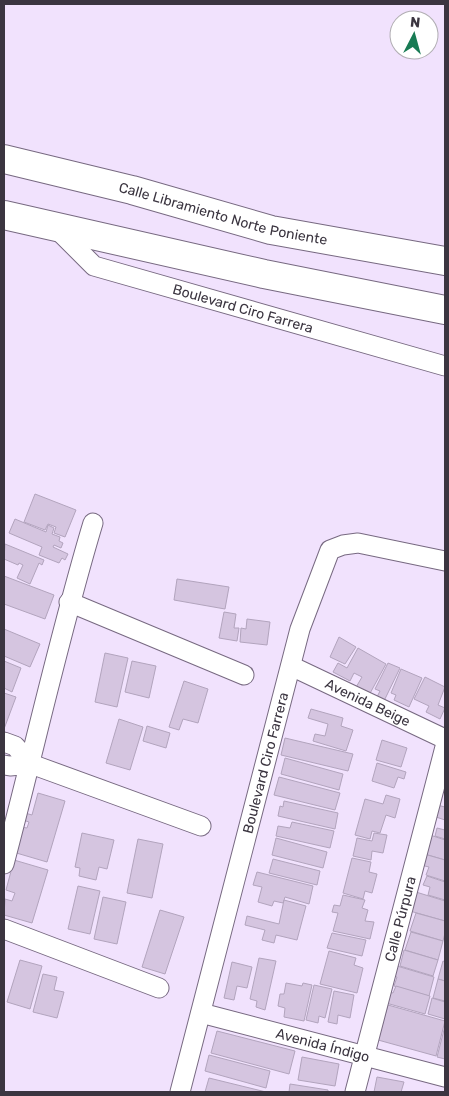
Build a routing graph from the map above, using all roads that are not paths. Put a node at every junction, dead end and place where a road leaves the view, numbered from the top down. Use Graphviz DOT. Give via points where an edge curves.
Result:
graph roads {
  1 [pos="4,159"];
  2 [pos="4,215"];
  3 [pos="55,227"];
  4 [pos="445,260"];
  5 [pos="445,310"];
  6 [pos="445,366"];
  7 [pos="93,523"];
  8 [pos="445,561"];
  9 [pos="69,602"];
  10 [pos="291,666"];
  11 [pos="244,675"];
  12 [pos="445,740"];
  13 [pos="4,742"];
  14 [pos="445,747"];
  15 [pos="31,764"];
  16 [pos="4,765"];
  17 [pos="201,826"];
  18 [pos="4,864"];
  19 [pos="4,929"];
  20 [pos="159,988"];
  21 [pos="201,1013"];
  22 [pos="364,1056"];
  23 [pos="445,1076"];
  24 [pos="180,1092"];
  25 [pos="355,1092"];
  1 -- 4 [label="highway, Calle Libramiento Norte Poniente" via="132,190 271,230"];
  2 -- 3 [label="highway"];
  3 -- 5 [label="highway"];
  3 -- 6 [label="street, Boulevard Ciro Farrera" via="94,266"];
  7 -- 9 [label="street"];
  8 -- 10 [label="street, Boulevard Ciro Farrera" via="358,543 330,550 300,629"];
  9 -- 11 [label="street"];
  9 -- 15 [label="street"];
  10 -- 12 [label="street, Avenida Beige"];
  10 -- 21 [label="street, Boulevard Ciro Farrera"];
  13 -- 15 [label="street" via="15,746"];
  14 -- 22 [label="street, Calle Púrpura"];
  15 -- 16 [label="street"];
  15 -- 17 [label="street"];
  15 -- 18 [label="street"];
  19 -- 20 [label="street"];
  21 -- 22 [label="street, Avenida Índigo"];
  21 -- 24 [label="street, Boulevard Ciro Farrera"];
  22 -- 23 [label="street, Avenida Índigo"];
  22 -- 25 [label="street, Calle Púrpura"];
}
